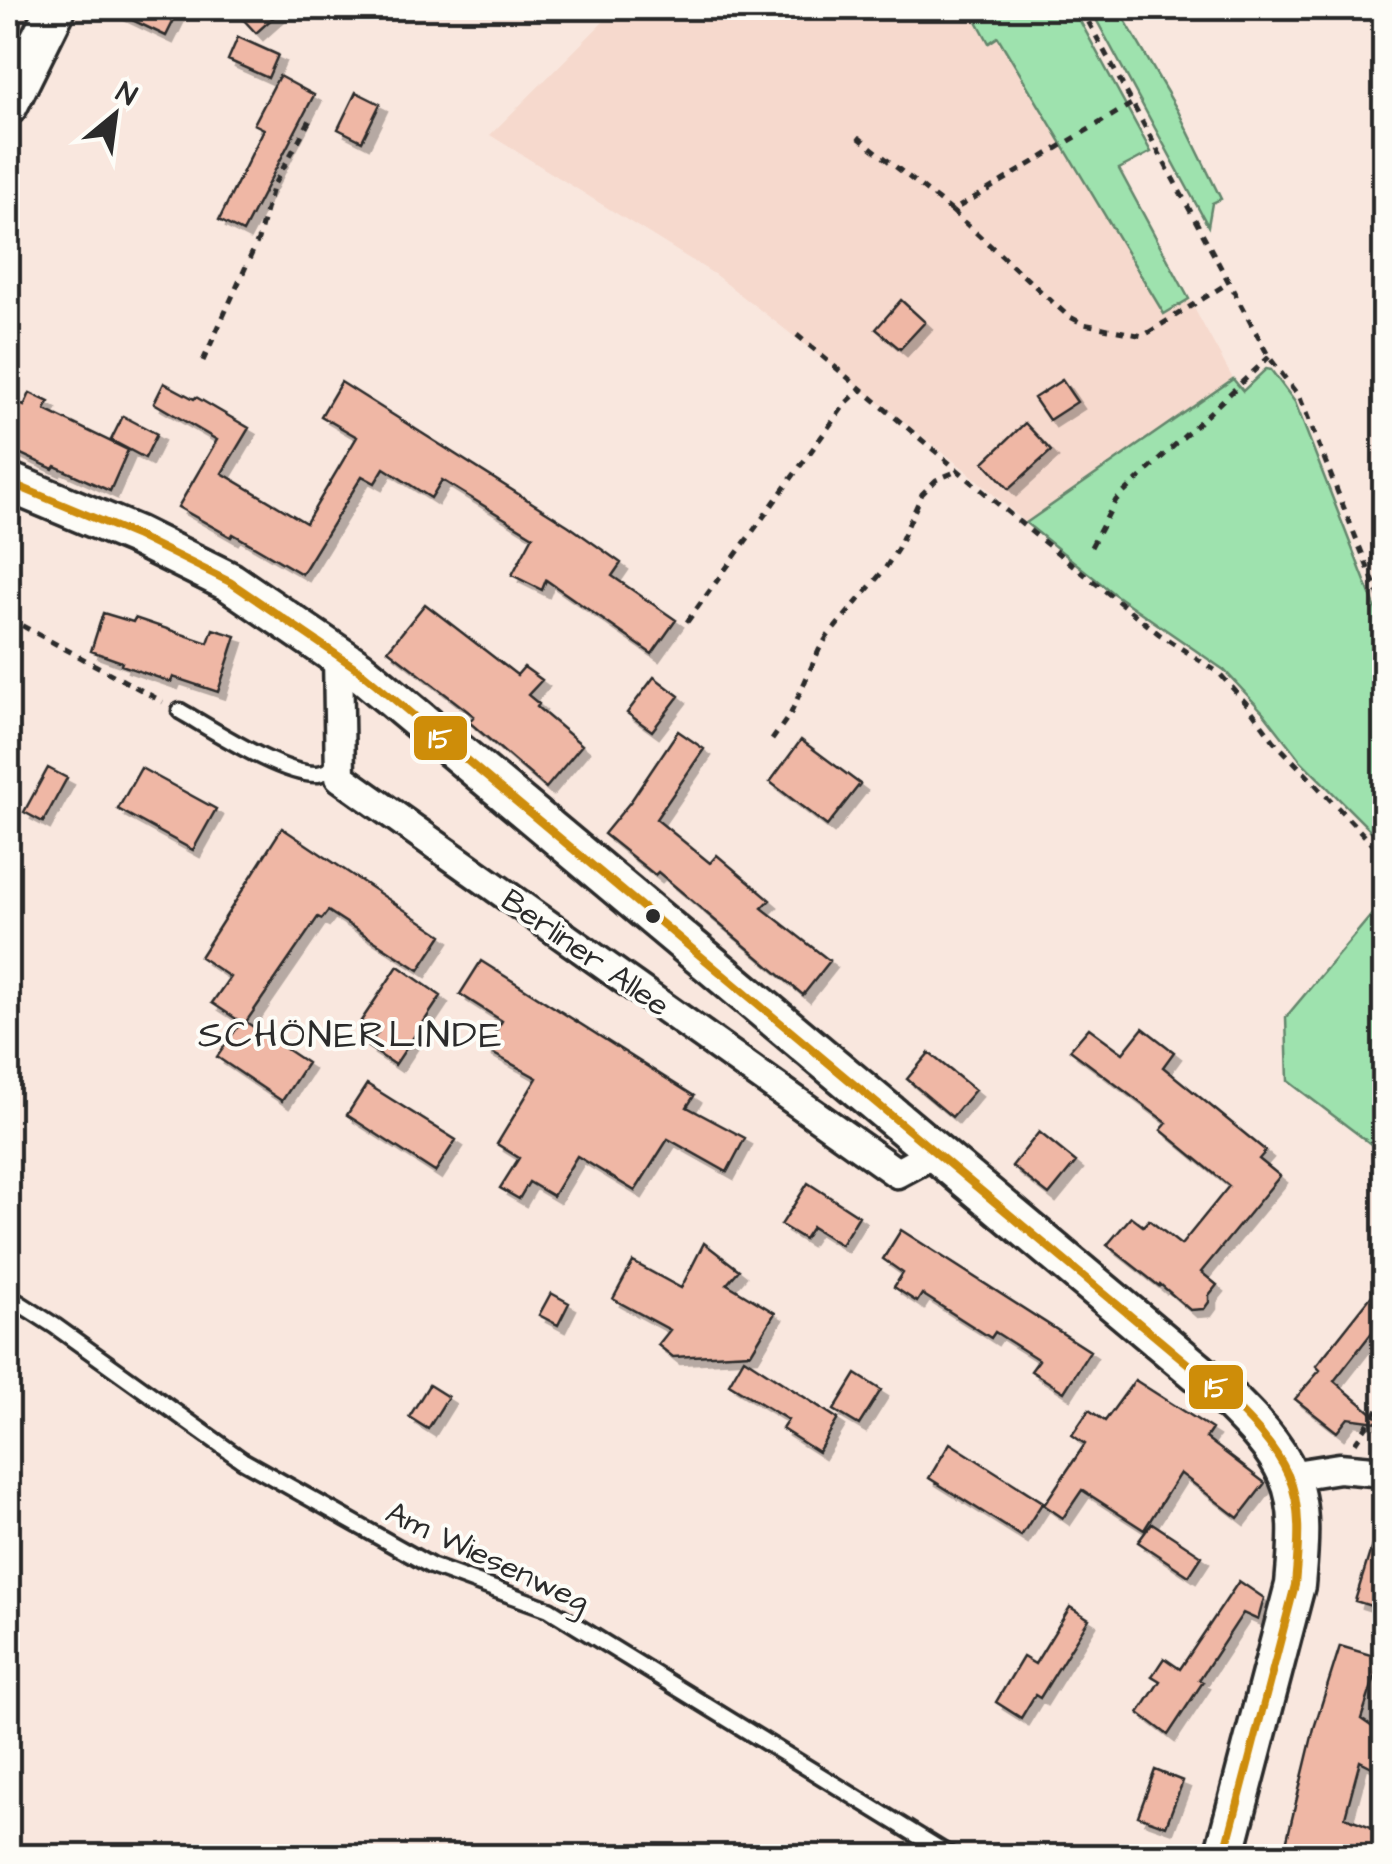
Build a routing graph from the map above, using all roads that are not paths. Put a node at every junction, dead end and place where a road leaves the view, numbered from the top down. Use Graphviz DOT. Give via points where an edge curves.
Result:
graph roads {
  1 [pos="56,8"];
  2 [pos="8,105"];
  3 [pos="8,482"];
  4 [pos="338,654"];
  5 [pos="180,711"];
  6 [pos="340,765"];
  7 [pos="936,1152"];
  8 [pos="8,1296"];
  9 [pos="1384,1472"];
  10 [pos="1289,1476"];
  11 [pos="951,1856"];
  12 [pos="1224,1856"];
  1 -- 2 [label="main road"];
  3 -- 4 [label="main road, Berliner Allee" via="230,582"];
  4 -- 6 [label="street"];
  4 -- 7 [label="main road, Berliner Allee"];
  5 -- 6 [label="lane" via="292,769 319,774"];
  6 -- 7 [label="street, Berliner Allee" via="340,777 897,1173"];
  7 -- 10 [label="main road, Berliner Allee" via="1218,1389 1262,1434"];
  8 -- 11 [label="lane, Am Wiesenweg" via="242,1460 431,1566 548,1609"];
  9 -- 10 [label="street" via="1338,1468"];
  10 -- 12 [label="main road, Berliner Allee" via="1298,1518 1295,1585"];
}
